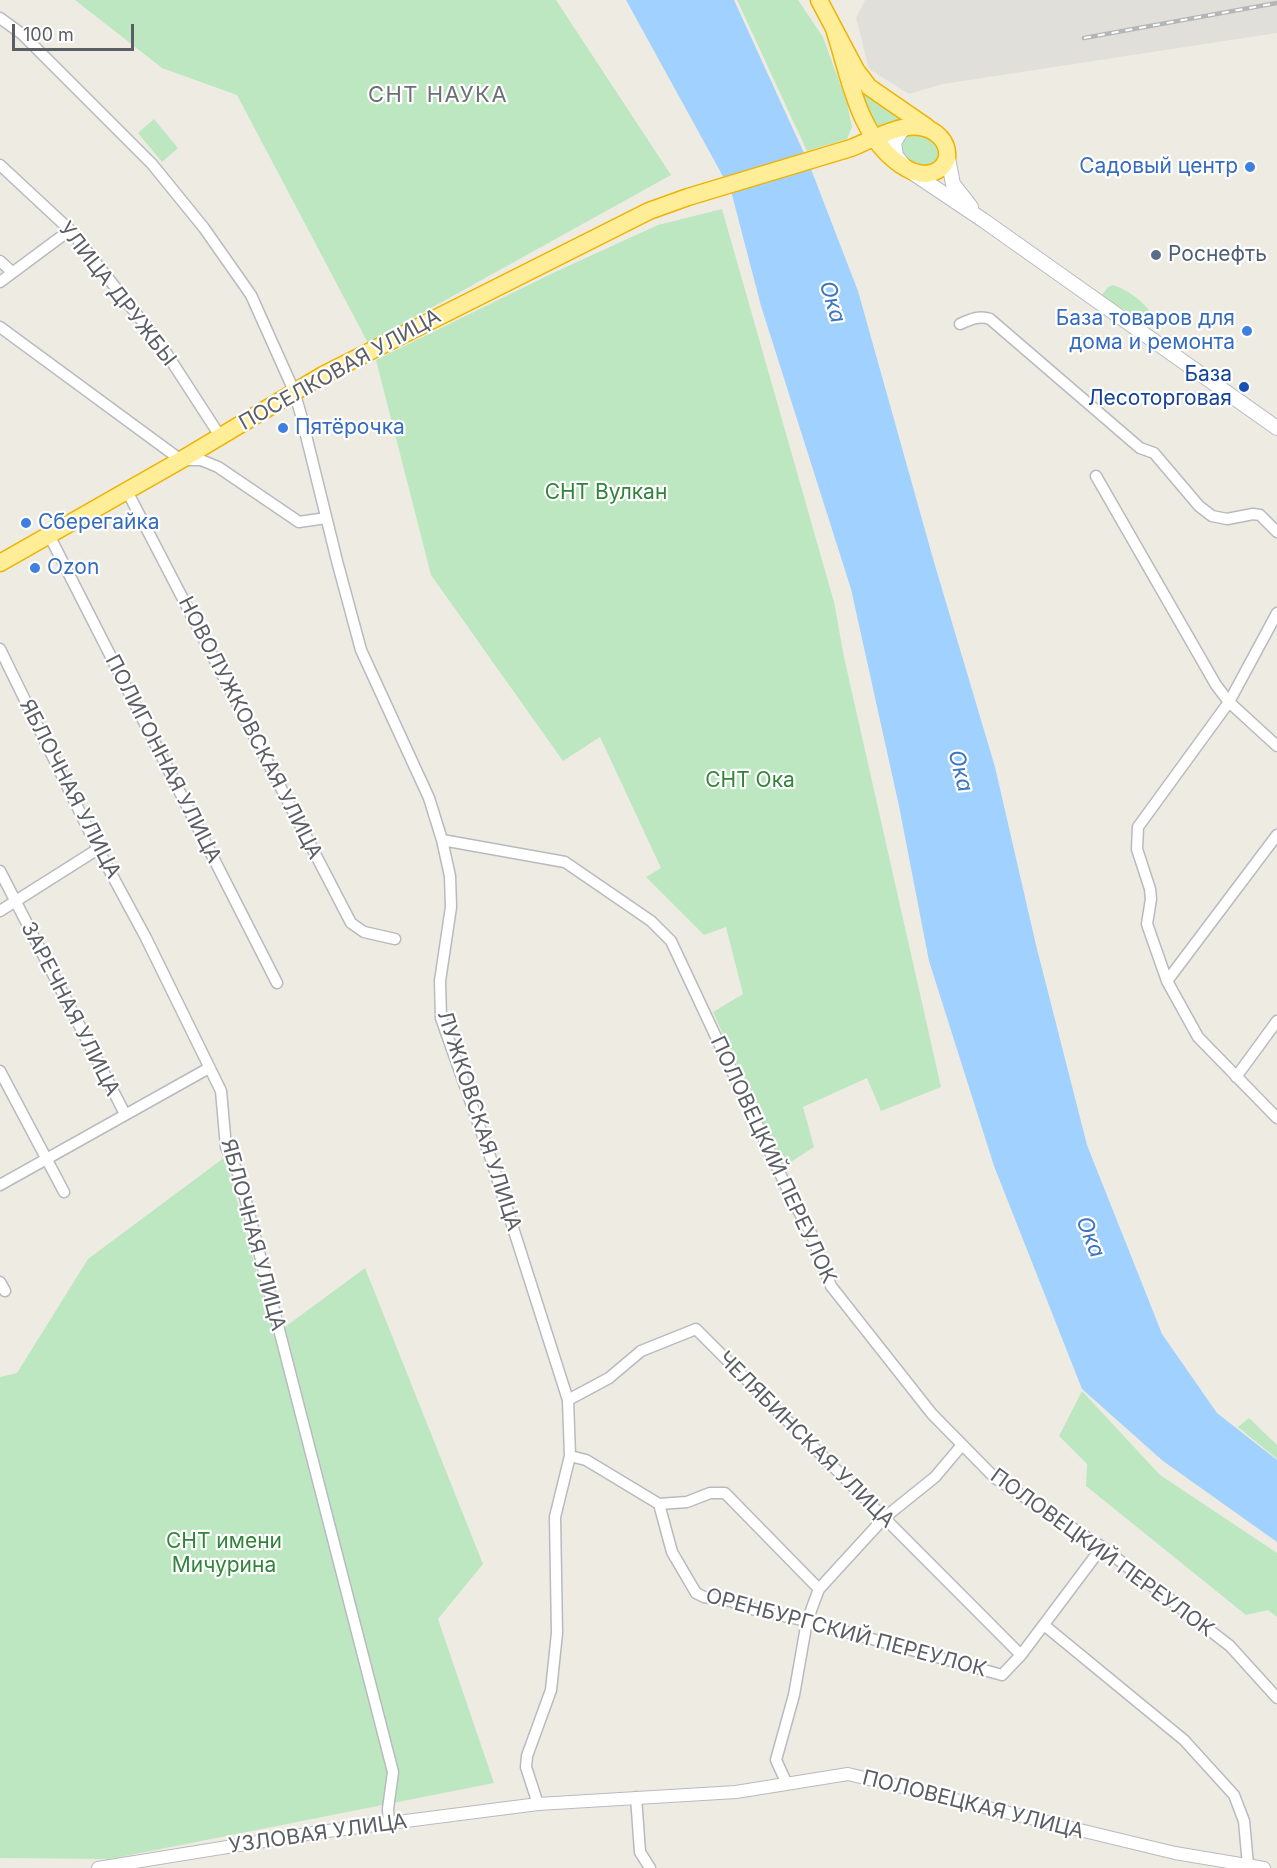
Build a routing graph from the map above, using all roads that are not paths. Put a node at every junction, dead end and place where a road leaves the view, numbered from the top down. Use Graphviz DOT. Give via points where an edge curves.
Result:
graph roads {
  1 [pos="819,0"];
  2 [pos="0,18"];
  3 [pos="835,32"];
  4 [pos="857,103"];
  5 [pos="908,127"];
  6 [pos="930,129"];
  7 [pos="874,139"];
  8 [pos="848,149"];
  9 [pos="947,152"];
  10 [pos="891,158"];
  11 [pos="0,165"];
  12 [pos="907,169"];
  13 [pos="983,220"];
  14 [pos="70,230"];
  15 [pos="0,261"];
  16 [pos="12,272"];
  17 [pos="0,282"];
  18 [pos="960,324"];
  19 [pos="0,327"];
  20 [pos="294,391"];
  21 [pos="1277,428"];
  22 [pos="220,436"];
  23 [pos="181,460"];
  24 [pos="1096,476"];
  25 [pos="127,491"];
  26 [pos="326,518"];
  27 [pos="1277,532"];
  28 [pos="50,535"];
  29 [pos="0,563"];
  30 [pos="1277,613"];
  31 [pos="0,649"];
  32 [pos="1229,702"];
  33 [pos="1277,747"];
  34 [pos="1277,835"];
  35 [pos="442,840"];
  36 [pos="98,849"];
  37 [pos="0,871"];
  38 [pos="15,901"];
  39 [pos="0,911"];
  40 [pos="395,939"];
  41 [pos="1167,981"];
  42 [pos="277,983"];
  43 [pos="1277,1022"];
  44 [pos="209,1068"];
  45 [pos="0,1071"];
  46 [pos="1236,1077"];
  47 [pos="124,1114"];
  48 [pos="1277,1118"];
  49 [pos="46,1161"];
  50 [pos="0,1185"];
  51 [pos="63,1192"];
  52 [pos="568,1400"];
  53 [pos="962,1445"];
  54 [pos="570,1456"];
  55 [pos="659,1504"];
  56 [pos="884,1518"];
  57 [pos="1102,1548"];
  58 [pos="819,1589"];
  59 [pos="807,1621"];
  60 [pos="1044,1625"];
  61 [pos="1021,1655"];
  62 [pos="1277,1698"];
  63 [pos="787,1784"];
  64 [pos="636,1797"];
  65 [pos="538,1803"];
  66 [pos="389,1823"];
  67 [pos="1248,1865"];
  68 [pos="98,1868"];
  69 [pos="650,1868"];
  70 [pos="1264,1868"];
  1 -- 3 [label="highway"];
  2 -- 20 [label="street, ЛУЖКОВСКАЯ УЛИЦА" via="22,34 152,164 204,228 251,296"];
  3 -- 4 [label="highway"];
  3 -- 6 [label="highway" via="869,87"];
  4 -- 7 [label="highway"];
  4 -- 8 [label="highway" via="861,137"];
  5 -- 6 [label="highway"];
  5 -- 7 [label="highway, ПОСЕЛКОВАЯ УЛИЦА"];
  5 -- 12 [label="main road" via="894,143 896,156"];
  6 -- 9 [label="highway" via="941,138"];
  7 -- 8 [label="highway, ПОСЕЛКОВАЯ УЛИЦА"];
  7 -- 10 [label="highway"];
  8 -- 10 [label="highway" via="873,151"];
  8 -- 20 [label="highway, ПОСЕЛКОВАЯ УЛИЦА" via="688,196 632,219"];
  9 -- 12 [label="highway" via="937,171 920,173"];
  9 -- 13 [label="main road" via="956,191"];
  10 -- 12 [label="highway"];
  11 -- 14 [label="street, УЛИЦА ДРУЖБЫ"];
  12 -- 13 [label="main road"];
  13 -- 21 [label="main road"];
  14 -- 16 [label="street"];
  14 -- 22 [label="street, УЛИЦА ДРУЖБЫ" via="161,345"];
  15 -- 16 [label="street"];
  16 -- 17 [label="street"];
  18 -- 27 [label="street" via="984,316 990,319 1140,448 1154,453 1212,516 1227,519 1260,515"];
  19 -- 23 [label="street"];
  20 -- 22 [label="highway, ПОСЕЛКОВАЯ УЛИЦА"];
  20 -- 26 [label="street, ЛУЖКОВСКАЯ УЛИЦА"];
  22 -- 23 [label="highway, ПОСЕЛКОВАЯ УЛИЦА"];
  23 -- 25 [label="highway, ПОСЕЛКОВАЯ УЛИЦА"];
  23 -- 26 [label="street" via="201,460 218,467 299,522"];
  24 -- 32 [label="street"];
  25 -- 28 [label="highway, ПОСЕЛКОВАЯ УЛИЦА"];
  25 -- 40 [label="street, НОВОЛУЖКОВСКАЯ УЛИЦА" via="351,923 364,933"];
  26 -- 35 [label="street, ЛУЖКОВСКАЯ УЛИЦА" via="362,650 429,798"];
  28 -- 29 [label="highway, ПОСЕЛКОВАЯ УЛИЦА"];
  28 -- 42 [label="street, ПОЛИГОННАЯ УЛИЦА"];
  30 -- 32 [label="street"];
  31 -- 36 [label="street, ЯБЛОЧНАЯ УЛИЦА"];
  32 -- 33 [label="street"];
  32 -- 41 [label="street" via="1138,827 1137,849 1151,899 1147,924"];
  34 -- 41 [label="street"];
  35 -- 52 [label="street, ЛУЖКОВСКАЯ УЛИЦА" via="450,876 451,907 440,981 441,1018"];
  35 -- 53 [label="street, ПОЛОВЕЦКИЙ ПЕРЕУЛОК" via="566,862 651,921 671,941 811,1233 831,1286 932,1414"];
  36 -- 38 [label="street"];
  36 -- 44 [label="street, ЯБЛОЧНАЯ УЛИЦА"];
  37 -- 38 [label="street, ЗАРЕЧНАЯ УЛИЦА"];
  38 -- 39 [label="street"];
  38 -- 47 [label="street, ЗАРЕЧНАЯ УЛИЦА"];
  41 -- 46 [label="street" via="1197,1036"];
  43 -- 46 [label="street"];
  44 -- 47 [label="street"];
  44 -- 66 [label="street, ЯБЛОЧНАЯ УЛИЦА" via="220,1091 226,1147 240,1178 393,1772"];
  45 -- 49 [label="street"];
  46 -- 48 [label="street"];
  47 -- 49 [label="street"];
  49 -- 50 [label="street"];
  49 -- 51 [label="street"];
  52 -- 54 [label="street, ЛУЖКОВСКАЯ УЛИЦА"];
  52 -- 56 [label="street, ЧЕЛЯБИНСКАЯ УЛИЦА" via="609,1378 641,1351 696,1329"];
  53 -- 56 [label="street" via="934,1477"];
  53 -- 57 [label="street, ПОЛОВЕЦКИЙ ПЕРЕУЛОК" via="995,1478"];
  54 -- 55 [label="street" via="586,1460"];
  54 -- 65 [label="street, ЛУЖКОВСКАЯ УЛИЦА" via="555,1517 557,1633 551,1690 527,1755 526,1767"];
  55 -- 58 [label="street" via="687,1502 710,1493 725,1494"];
  55 -- 59 [label="street, ОРЕНБУРГСКИЙ ПЕРЕУЛОК" via="672,1552 696,1593"];
  56 -- 58 [label="street"];
  56 -- 61 [label="street, ЧЕЛЯБИНСКАЯ УЛИЦА"];
  57 -- 60 [label="street, ОРЕНБУРГСКИЙ ПЕРЕУЛОК"];
  57 -- 62 [label="street, ПОЛОВЕЦКИЙ ПЕРЕУЛОК" via="1230,1646"];
  58 -- 59 [label="street"];
  59 -- 61 [label="street, ОРЕНБУРГСКИЙ ПЕРЕУЛОК" via="1002,1675"];
  59 -- 63 [label="street" via="794,1695 776,1760"];
  60 -- 61 [label="street, ОРЕНБУРГСКИЙ ПЕРЕУЛОК"];
  60 -- 67 [label="street" via="1184,1740 1234,1795 1244,1821"];
  63 -- 64 [label="street, ПОЛОВЕЦКАЯ УЛИЦА" via="736,1792"];
  63 -- 67 [label="street, ПОЛОВЕЦКАЯ УЛИЦА" via="848,1774 1175,1853"];
  64 -- 65 [label="street, ПОЛОВЕЦКАЯ УЛИЦА"];
  64 -- 69 [label="street" via="640,1852"];
  65 -- 66 [label="street, УЗЛОВАЯ УЛИЦА"];
  66 -- 68 [label="street, УЗЛОВАЯ УЛИЦА"];
  67 -- 70 [label="street, ПОЛОВЕЦКАЯ УЛИЦА"];
}
